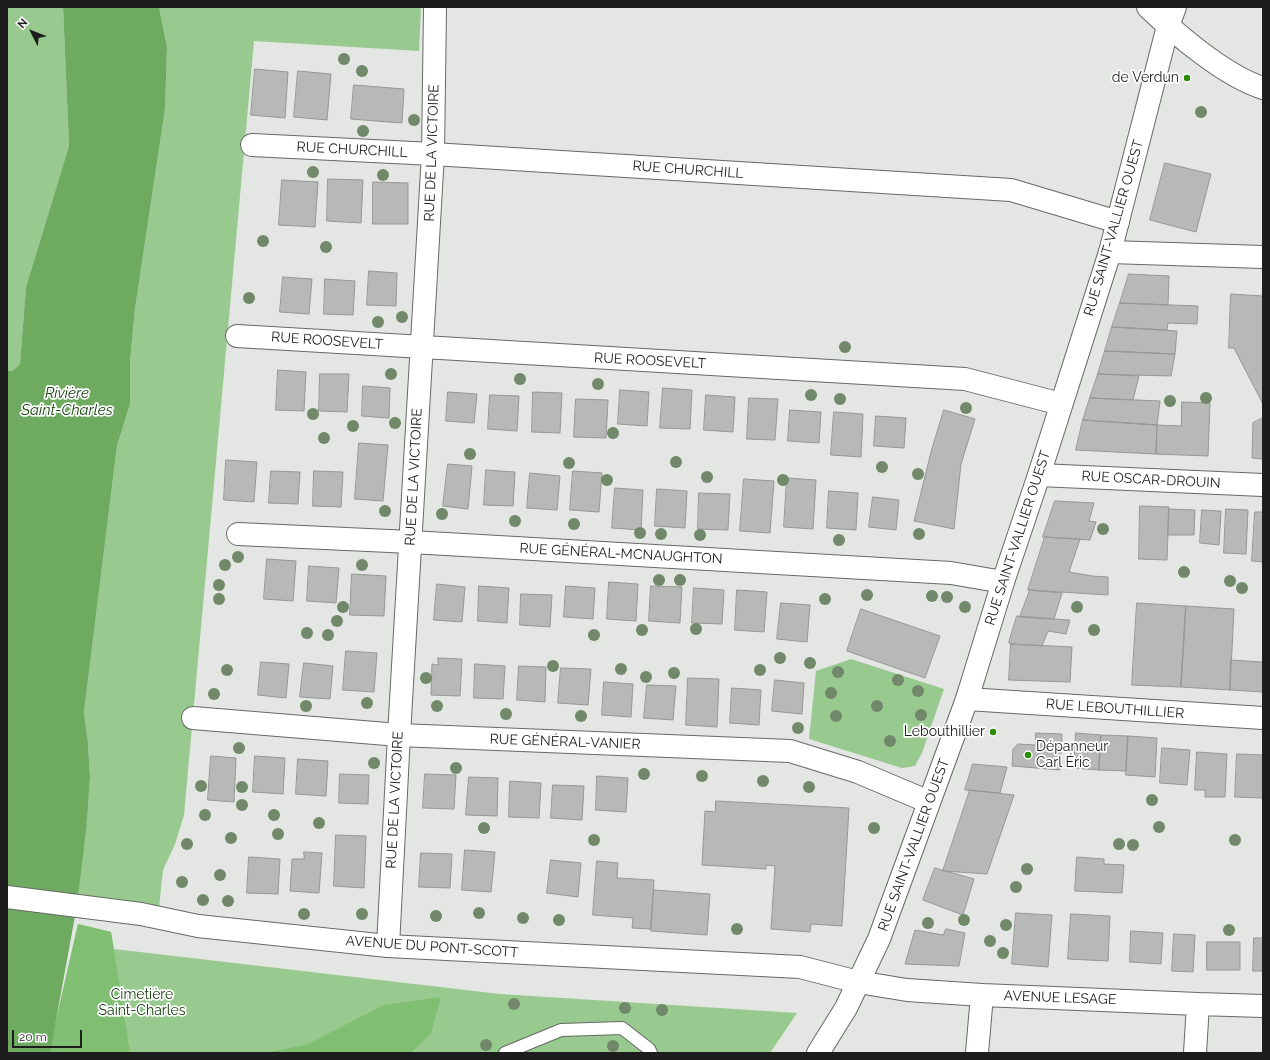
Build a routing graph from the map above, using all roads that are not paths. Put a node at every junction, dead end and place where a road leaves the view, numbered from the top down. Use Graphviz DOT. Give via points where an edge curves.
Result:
graph roads {
  1 [pos="435,7"];
  2 [pos="1148,7"];
  3 [pos="1172,17"];
  4 [pos="1263,88"];
  5 [pos="252,145"];
  6 [pos="433,154"];
  7 [pos="1118,222"];
  8 [pos="1110,252"];
  9 [pos="1263,256"];
  10 [pos="237,336"];
  11 [pos="422,348"];
  12 [pos="1061,404"];
  13 [pos="1039,475"];
  14 [pos="1263,486"];
  15 [pos="238,534"];
  16 [pos="411,542"];
  17 [pos="1003,582"];
  18 [pos="967,699"];
  19 [pos="193,718"];
  20 [pos="1263,718"];
  21 [pos="399,735"];
  22 [pos="929,802"];
  23 [pos="7,897"];
  24 [pos="388,946"];
  25 [pos="858,982"];
  26 [pos="982,995"];
  27 [pos="1198,1004"];
  28 [pos="1263,1006"];
  29 [pos="505,1053"];
  30 [pos="651,1053"];
  31 [pos="818,1053"];
  32 [pos="977,1053"];
  33 [pos="1195,1053"];
  1 -- 6 [label="street, RUE DE LA VICTOIRE"];
  2 -- 3 [label="street"];
  3 -- 4 [label="street" via="1209,58 1249,83"];
  3 -- 7 [label="street, RUE SAINT-VALLIER OUEST"];
  5 -- 6 [label="street, RUE CHURCHILL"];
  6 -- 7 [label="street, RUE CHURCHILL" via="1011,190"];
  6 -- 11 [label="street, RUE DE LA VICTOIRE"];
  7 -- 8 [label="street, RUE SAINT-VALLIER OUEST"];
  8 -- 9 [label="street"];
  8 -- 12 [label="street, RUE SAINT-VALLIER OUEST"];
  10 -- 11 [label="street, RUE ROOSEVELT"];
  11 -- 12 [label="street, RUE ROOSEVELT" via="965,379"];
  11 -- 16 [label="street, RUE DE LA VICTOIRE"];
  12 -- 13 [label="street, RUE SAINT-VALLIER OUEST"];
  13 -- 14 [label="street, RUE OSCAR-DROUIN"];
  13 -- 17 [label="street, RUE SAINT-VALLIER OUEST"];
  15 -- 16 [label="street, RUE GÉNÉRAL-MCNAUGHTON"];
  16 -- 17 [label="street, RUE GÉNÉRAL-MCNAUGHTON" via="951,573"];
  16 -- 21 [label="street, RUE DE LA VICTOIRE"];
  17 -- 18 [label="street, RUE SAINT-VALLIER OUEST"];
  18 -- 20 [label="street, RUE LEBOUTHILLIER"];
  18 -- 22 [label="street, RUE SAINT-VALLIER OUEST"];
  19 -- 21 [label="street, RUE GÉNÉRAL-VANIER"];
  21 -- 22 [label="street, RUE GÉNÉRAL-VANIER" via="790,752 858,772"];
  21 -- 24 [label="street, RUE DE LA VICTOIRE"];
  22 -- 25 [label="street, RUE SAINT-VALLIER OUEST" via="879,939"];
  23 -- 24 [label="street, AVENUE DU PONT-SCOTT" via="141,914 198,926"];
  24 -- 25 [label="street, AVENUE DU PONT-SCOTT" via="800,967"];
  25 -- 26 [label="street, AVENUE LESAGE" via="907,990"];
  25 -- 31 [label="street, RUE SAINT-VALLIER OUEST" via="846,1008"];
  26 -- 27 [label="street, AVENUE LESAGE"];
  26 -- 32 [label="street"];
  27 -- 28 [label="street, AVENUE LESAGE"];
  27 -- 33 [label="street"];
  29 -- 30 [label="lane" via="561,1030 622,1028"];
}
